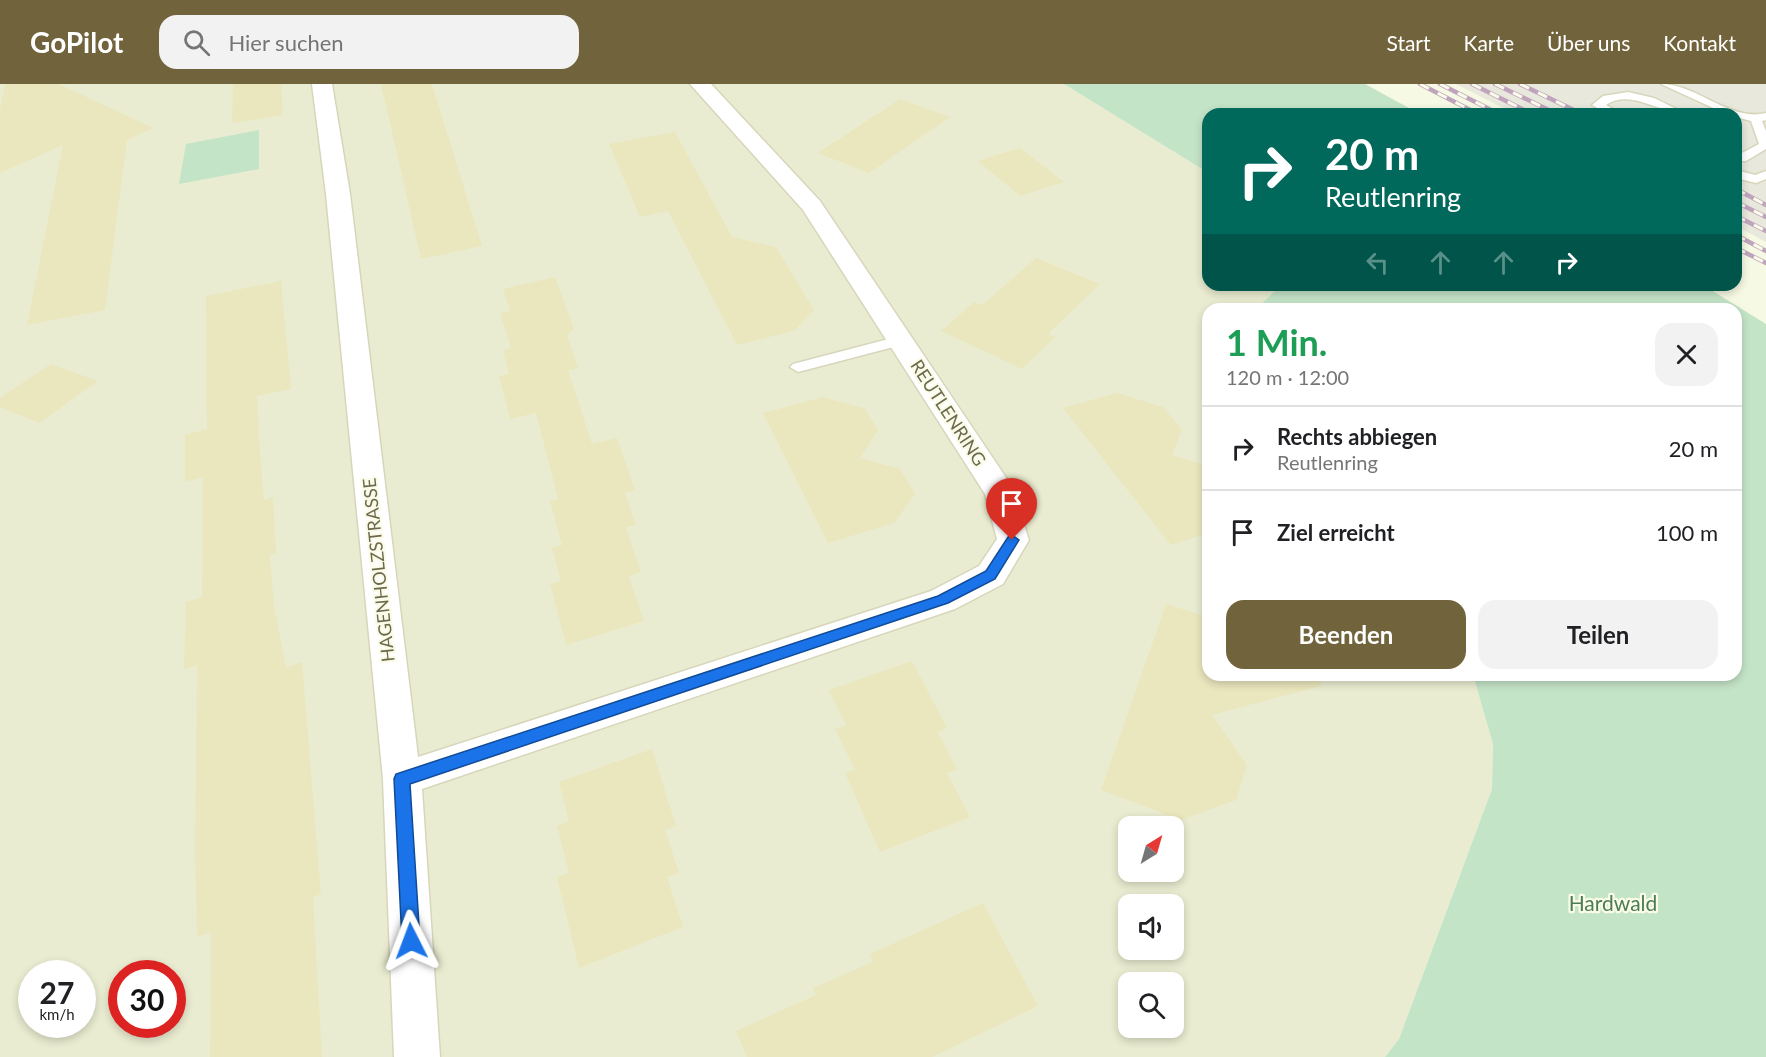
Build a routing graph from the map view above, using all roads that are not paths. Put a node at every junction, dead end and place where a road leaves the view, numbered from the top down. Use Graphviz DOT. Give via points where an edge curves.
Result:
graph roads {
  1 [pos="322,84"];
  2 [pos="700,84"];
  3 [pos="1667,84"];
  4 [pos="1604,108"];
  5 [pos="1668,108"];
  6 [pos="1721,108"];
  7 [pos="1742,114"];
  8 [pos="1761,117"];
  9 [pos="1766,145"];
  10 [pos="1742,158"];
  11 [pos="1766,175"];
  12 [pos="1742,176"];
  13 [pos="900,341"];
  14 [pos="798,367"];
  15 [pos="402,779"];
  16 [pos="417,1057"];
  1 -- 15 [label="street, HAGENHOLZSTRASSE" via="339,205"];
  2 -- 13 [label="street, REUTLENRING" via="812,206"];
  3 -- 6 [label="lane"];
  4 -- 5 [label="lane" via="1598,105 1626,93 1638,94"];
  7 -- 8 [label="lane"];
  8 -- 9 [label="lane"];
  9 -- 10 [label="lane"];
  11 -- 12 [label="lane" via="1756,179"];
  13 -- 14 [label="lane"];
  13 -- 15 [label="street, REUTLENRING" via="1000,493 1012,540 991,575 943,600"];
  15 -- 16 [label="street, HAGENHOLZSTRASSE"];
}
